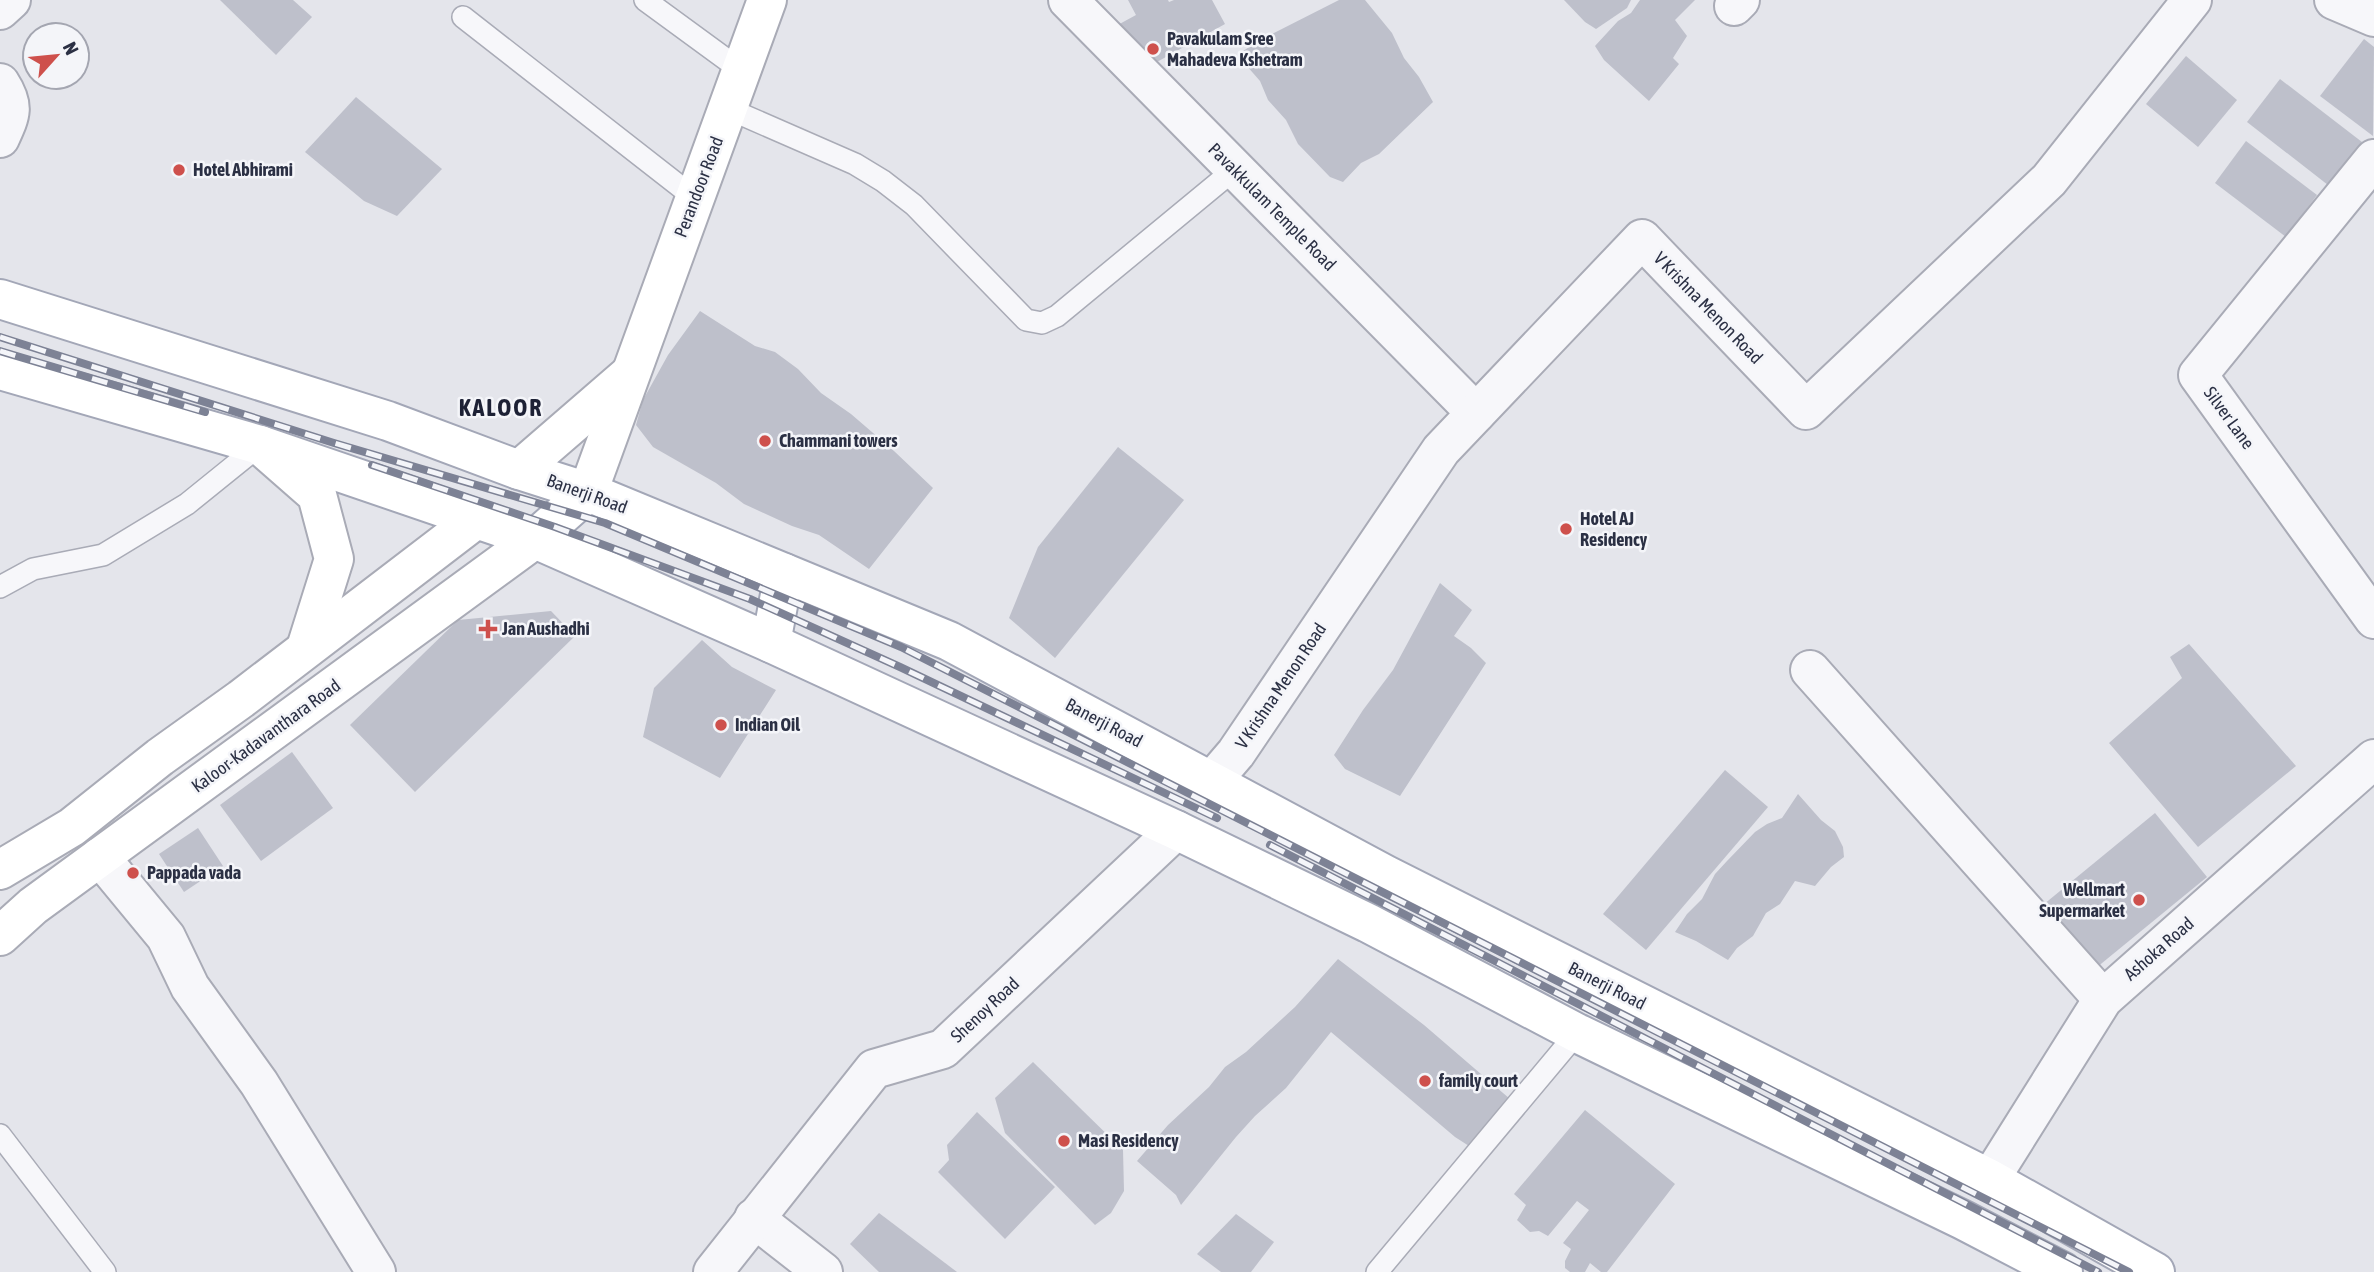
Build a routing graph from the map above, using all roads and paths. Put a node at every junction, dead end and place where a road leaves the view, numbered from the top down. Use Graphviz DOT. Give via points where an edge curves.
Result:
graph roads {
  1 [pos="11,0"];
  2 [pos="645,0"];
  3 [pos="767,0"];
  4 [pos="1068,0"];
  5 [pos="2192,0"];
  6 [pos="2334,0"];
  7 [pos="0,10"];
  8 [pos="463,17"];
  9 [pos="2374,17"];
  10 [pos="742,71"];
  11 [pos="0,83"];
  12 [pos="729,109"];
  13 [pos="0,138"];
  14 [pos="2374,159"];
  15 [pos="1235,169"];
  16 [pos="696,199"];
  17 [pos="0,299"];
  18 [pos="0,370"];
  19 [pos="630,374"];
  20 [pos="1476,413"];
  21 [pos="260,445"];
  22 [pos="519,470"];
  23 [pos="588,492"];
  24 [pos="475,520"];
  25 [pos="535,539"];
  26 [pos="785,573"];
  27 [pos="0,587"];
  28 [pos="2374,619"];
  29 [pos="771,643"];
  30 [pos="306,648"];
  31 [pos="1810,670"];
  32 [pos="2374,759"];
  33 [pos="1209,779"];
  34 [pos="1245,800"];
  35 [pos="72,827"];
  36 [pos="1175,830"];
  37 [pos="1217,850"];
  38 [pos="100,857"];
  39 [pos="1,867"];
  40 [pos="33,906"];
  41 [pos="0,936"];
  42 [pos="2103,999"];
  43 [pos="1577,1033"];
  44 [pos="0,1135"];
  45 [pos="1990,1179"];
  46 [pos="754,1218"];
  47 [pos="105,1272"];
  48 [pos="376,1272"];
  49 [pos="713,1272"];
  50 [pos="823,1272"];
  51 [pos="1377,1272"];
  52 [pos="2063,1272"];
  53 [pos="2155,1272"];
  1 -- 7 [label="street"];
  2 -- 10 [label="lane"];
  3 -- 10 [label="main road, Perandoor Road"];
  4 -- 15 [label="street, Pavakkulam Temple Road"];
  5 -- 20 [label="street, V Krishna Menon Road" via="2049,180 1806,410 1642,239"];
  6 -- 9 [label="street"];
  8 -- 16 [label="lane"];
  10 -- 12 [label="main road, Perandoor Road"];
  11 -- 13 [label="street" via="10,98 9,119"];
  12 -- 15 [label="lane" via="855,164 883,181 914,205 1026,320 1042,323 1057,316"];
  12 -- 16 [label="main road, Perandoor Road"];
  14 -- 28 [label="street, Silver Lane" via="2198,375"];
  15 -- 20 [label="street, Pavakkulam Temple Road"];
  16 -- 19 [label="main road, Perandoor Road"];
  17 -- 22 [label="main road, Banerji Road" via="388,422"];
  18 -- 21 [label="main road"];
  19 -- 22 [label="main road, Perandoor Road"];
  19 -- 23 [label="main road, Perandoor Road"];
  20 -- 33 [label="street, V Krishna Menon Road" via="1441,450 1236,752"];
  21 -- 24 [label="main road"];
  21 -- 27 [label="lane" via="187,504 103,555 33,569"];
  21 -- 30 [label="main road" via="317,495 334,559"];
  22 -- 23 [label="main road, Banerji Road"];
  22 -- 24 [label="main road, Perandoor Road"];
  23 -- 25 [label="main road, Kaloor-Kadavanthara Road"];
  23 -- 26 [label="main road, Banerji Road"];
  24 -- 25 [label="main road"];
  24 -- 30 [label="main road"];
  25 -- 29 [label="main road"];
  25 -- 38 [label="main road, Kaloor-Kadavanthara Road"];
  26 -- 29 [label="main road"];
  26 -- 33 [label="main road, Banerji Road" via="949,641"];
  29 -- 36 [label="main road"];
  30 -- 35 [label="main road"];
  31 -- 42 [label="street"];
  32 -- 42 [label="street, Ashoka Road"];
  33 -- 34 [label="main road, Banerji Road"];
  33 -- 36 [label="main road"];
  34 -- 37 [label="main road"];
  34 -- 45 [label="main road, Banerji Road"];
  35 -- 38 [label="main road"];
  35 -- 39 [label="main road"];
  36 -- 37 [label="main road"];
  36 -- 46 [label="street, Shenoy Road" via="943,1049 874,1069"];
  37 -- 43 [label="main road"];
  38 -- 40 [label="main road, Kaloor-Kadavanthara Road"];
  38 -- 48 [label="street" via="166,937 190,987 259,1083"];
  39 -- 40 [label="lane"];
  40 -- 41 [label="main road, Kaloor-Kadavanthara Road"];
  42 -- 45 [label="street, Ashoka Road"];
  43 -- 51 [label="lane"];
  43 -- 52 [label="main road"];
  44 -- 47 [label="lane"];
  45 -- 53 [label="main road, Banerji Road"];
  46 -- 49 [label="street, Shenoy Road"];
  46 -- 50 [label="street"];
}
